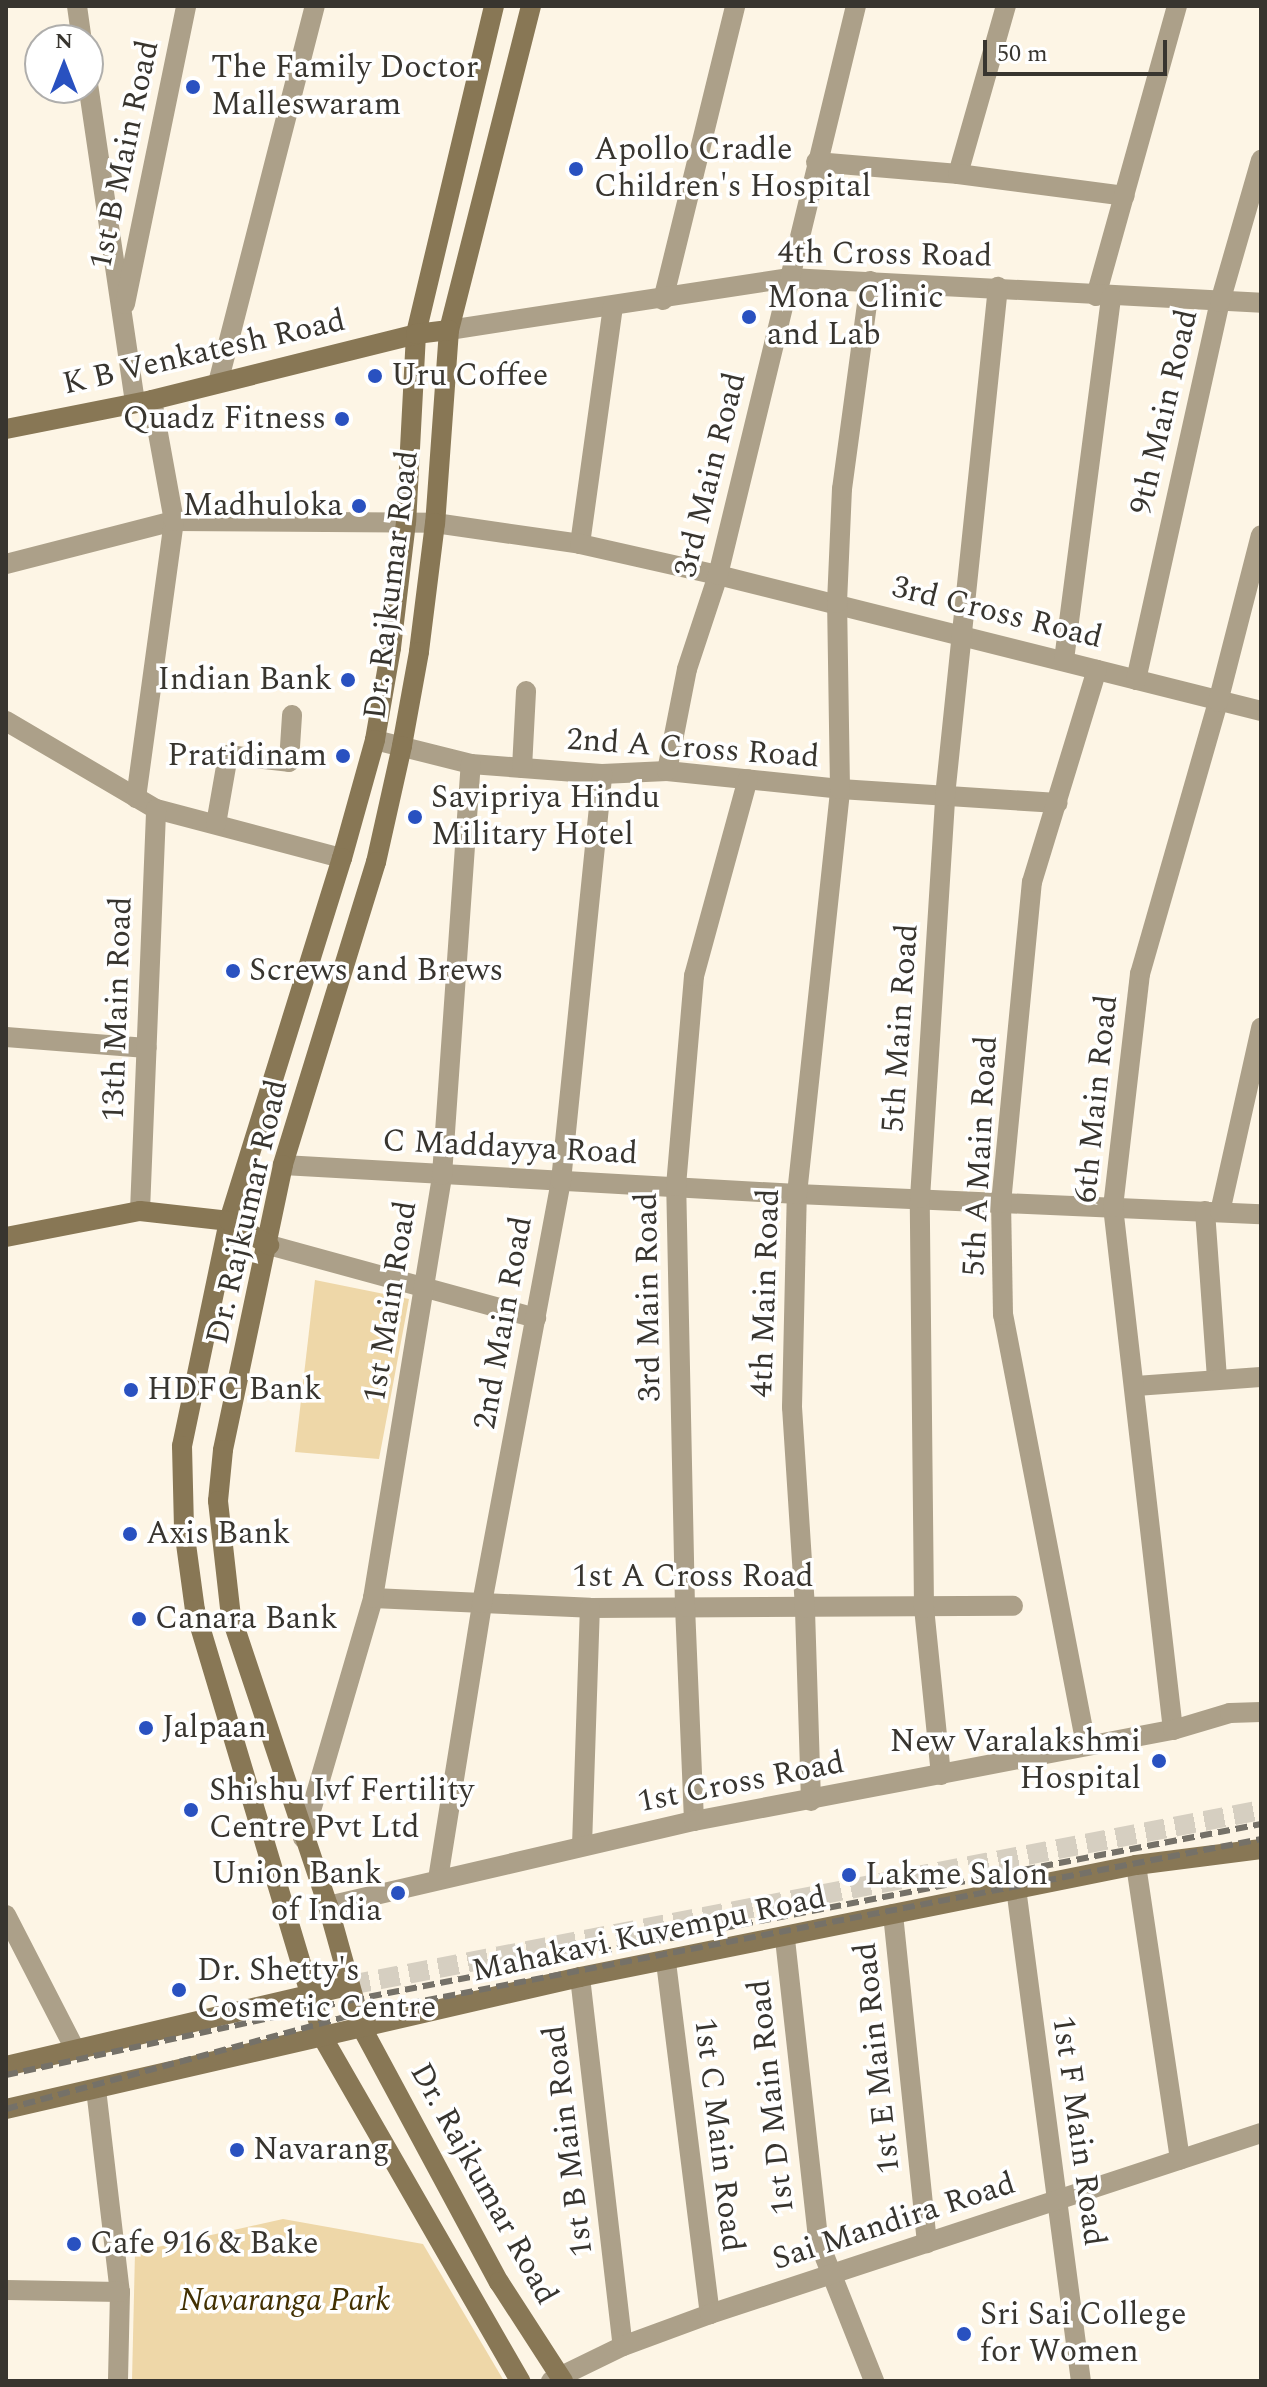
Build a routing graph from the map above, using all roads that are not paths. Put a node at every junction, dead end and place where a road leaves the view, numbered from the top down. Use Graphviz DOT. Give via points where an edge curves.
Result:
graph roads {
  1 [pos="186,6"];
  2 [pos="315,6"];
  3 [pos="494,6"];
  4 [pos="531,6"];
  5 [pos="735,6"];
  6 [pos="856,6"];
  7 [pos="1006,6"];
  8 [pos="1177,6"];
  9 [pos="91,104"];
  10 [pos="1261,160"];
  11 [pos="816,162"];
  12 [pos="958,174"];
  13 [pos="1125,196"];
  14 [pos="790,278"];
  15 [pos="870,281"];
  16 [pos="998,287"];
  17 [pos="1104,296"];
  18 [pos="663,300"];
  19 [pos="1220,302"];
  20 [pos="1261,303"];
  21 [pos="613,307"];
  22 [pos="122,317"];
  23 [pos="449,330"];
  24 [pos="416,334"];
  25 [pos="218,383"];
  26 [pos="144,401"];
  27 [pos="6,429"];
  28 [pos="174,521"];
  29 [pos="406,522"];
  30 [pos="435,523"];
  31 [pos="1261,535"];
  32 [pos="580,544"];
  33 [pos="6,564"];
  34 [pos="718,575"];
  35 [pos="837,603"];
  36 [pos="963,635"];
  37 [pos="1064,660"];
  38 [pos="1097,670"];
  39 [pos="1136,680"];
  40 [pos="526,691"];
  41 [pos="1218,702"];
  42 [pos="1261,711"];
  43 [pos="292,715"];
  44 [pos="6,721"];
  45 [pos="375,740"];
  46 [pos="402,746"];
  47 [pos="471,764"];
  48 [pos="522,768"];
  49 [pos="667,771"];
  50 [pos="602,774"];
  51 [pos="748,779"];
  52 [pos="840,789"];
  53 [pos="945,796"];
  54 [pos="136,798"];
  55 [pos="1058,803"];
  56 [pos="156,809"];
  57 [pos="216,824"];
  58 [pos="342,858"];
  59 [pos="376,862"];
  60 [pos="1261,1028"];
  61 [pos="6,1037"];
  62 [pos="147,1048"];
  63 [pos="283,1165"];
  64 [pos="442,1175"];
  65 [pos="561,1181"];
  66 [pos="676,1186"];
  67 [pos="797,1194"];
  68 [pos="920,1198"];
  69 [pos="1001,1203"];
  70 [pos="1113,1207"];
  71 [pos="140,1211"];
  72 [pos="1212,1212"];
  73 [pos="1261,1214"];
  74 [pos="229,1221"];
  75 [pos="6,1237"];
  76 [pos="269,1245"];
  77 [pos="423,1290"];
  78 [pos="536,1318"];
  79 [pos="1217,1377"];
  80 [pos="1261,1377"];
  81 [pos="1136,1386"];
  82 [pos="373,1598"];
  83 [pos="482,1603"];
  84 [pos="1013,1606"];
  85 [pos="685,1607"];
  86 [pos="590,1608"];
  87 [pos="805,1608"];
  88 [pos="924,1608"];
  89 [pos="1261,1712"];
  90 [pos="1173,1730"];
  91 [pos="1086,1745"];
  92 [pos="941,1775"];
  93 [pos="811,1801"];
  94 [pos="694,1821"];
  95 [pos="303,1838"];
  96 [pos="582,1846"];
  97 [pos="1261,1849"];
  98 [pos="1136,1865"];
  99 [pos="438,1879"];
  100 [pos="1016,1888"];
  101 [pos="328,1906"];
  102 [pos="893,1914"];
  103 [pos="8,1924"];
  104 [pos="785,1939"];
  105 [pos="666,1962"];
  106 [pos="580,1977"];
  107 [pos="350,1985"];
  108 [pos="309,1993"];
  109 [pos="362,2028"];
  110 [pos="323,2038"];
  111 [pos="75,2049"];
  112 [pos="6,2066"];
  113 [pos="96,2089"];
  114 [pos="6,2109"];
  115 [pos="1261,2133"];
  116 [pos="1180,2160"];
  117 [pos="1057,2201"];
  118 [pos="927,2243"];
  119 [pos="833,2274"];
  120 [pos="6,2290"];
  121 [pos="120,2292"];
  122 [pos="710,2314"];
  123 [pos="623,2346"];
  124 [pos="558,2379"];
  125 [pos="118,2381"];
  126 [pos="520,2381"];
  127 [pos="874,2381"];
  128 [pos="1081,2381"];
  1 -- 22 [label="street, 1st B Main Road"];
  2 -- 25 [label="street"];
  3 -- 24 [label="main road, Dr. Rajkumar Road"];
  4 -- 23 [label="main road, Dr. Rajkumar Road"];
  5 -- 18 [label="street"];
  6 -- 11 [label="street, 3rd Main Road"];
  7 -- 12 [label="street"];
  8 -- 13 [label="street"];
  9 -- 22 [label="street"];
  10 -- 19 [label="street, 9th Main Road"];
  11 -- 12 [label="street"];
  11 -- 14 [label="street, 3rd Main Road"];
  12 -- 13 [label="street"];
  13 -- 17 [label="street"];
  14 -- 15 [label="street, 4th Cross Road"];
  14 -- 18 [label="street, 4th Cross Road"];
  14 -- 34 [label="street, 3rd Main Road"];
  15 -- 16 [label="street, 4th Cross Road"];
  15 -- 35 [label="street, 4th Main Road" via="842,489"];
  16 -- 17 [label="street, 4th Cross Road"];
  16 -- 36 [label="street, 5th Main Road"];
  17 -- 19 [label="street, 4th Cross Road"];
  17 -- 37 [label="street"];
  18 -- 21 [label="street, 4th Cross Road"];
  19 -- 20 [label="street, 4th Cross Road"];
  19 -- 39 [label="street, 9th Main Road"];
  21 -- 23 [label="street, 4th Cross Road"];
  21 -- 32 [label="street"];
  22 -- 26 [label="street"];
  23 -- 24 [label="main road, 4th Cross Road"];
  23 -- 30 [label="main road, Dr. Rajkumar Road"];
  24 -- 25 [label="main road, K B Venkatesh Road"];
  24 -- 29 [label="main road, Dr. Rajkumar Road"];
  25 -- 26 [label="main road, K B Venkatesh Road"];
  26 -- 27 [label="main road, K B Venkatesh Road"];
  26 -- 28 [label="street"];
  28 -- 29 [label="street"];
  28 -- 33 [label="street"];
  28 -- 54 [label="street"];
  29 -- 30 [label="street"];
  29 -- 45 [label="main road, Dr. Rajkumar Road"];
  30 -- 32 [label="street, 3rd Cross Road"];
  30 -- 46 [label="main road, Dr. Rajkumar Road"];
  31 -- 41 [label="street, 6th Main Road"];
  32 -- 34 [label="street, 3rd Cross Road"];
  34 -- 35 [label="street, 3rd Cross Road"];
  34 -- 49 [label="street, 3rd Main Road" via="687,669"];
  35 -- 36 [label="street, 3rd Cross Road"];
  35 -- 52 [label="street, 4th Main Road"];
  36 -- 37 [label="street, 3rd Cross Road"];
  36 -- 53 [label="street, 5th Main Road"];
  37 -- 38 [label="street, 3rd Cross Road"];
  38 -- 39 [label="street, 3rd Cross Road"];
  38 -- 55 [label="street, 5th A Main Road"];
  39 -- 41 [label="street, 3rd Cross Road"];
  40 -- 48 [label="street"];
  41 -- 42 [label="street, 3rd Cross Road"];
  41 -- 70 [label="street, 6th Main Road" via="1140,974"];
  43 -- 57 [label="street" via="289,762 228,755"];
  44 -- 54 [label="street"];
  45 -- 46 [label="street, 2nd A Cross Road"];
  45 -- 58 [label="main road, Dr. Rajkumar Road"];
  46 -- 47 [label="street, 2nd A Cross Road"];
  46 -- 59 [label="main road, Dr. Rajkumar Road"];
  47 -- 48 [label="street, 2nd A Cross Road"];
  47 -- 64 [label="street, 1st Main Road"];
  48 -- 50 [label="street, 2nd A Cross Road"];
  49 -- 50 [label="street, 2nd A Cross Road"];
  49 -- 51 [label="street, 2nd A Cross Road"];
  50 -- 65 [label="street, 2nd Main Road"];
  51 -- 52 [label="street, 2nd A Cross Road"];
  51 -- 66 [label="street, 3rd Main Road" via="694,976"];
  52 -- 53 [label="street, 2nd A Cross Road"];
  52 -- 67 [label="street, 4th Main Road"];
  53 -- 55 [label="street, 2nd A Cross Road"];
  53 -- 68 [label="street, 5th Main Road"];
  54 -- 56 [label="street"];
  55 -- 69 [label="street, 5th A Main Road" via="1032,882"];
  56 -- 57 [label="street"];
  56 -- 62 [label="street, 13th Main Road"];
  57 -- 58 [label="street"];
  58 -- 59 [label="main road"];
  58 -- 74 [label="main road, Dr. Rajkumar Road"];
  59 -- 63 [label="main road, Dr. Rajkumar Road"];
  60 -- 72 [label="street"];
  61 -- 62 [label="street"];
  62 -- 71 [label="street, 13th Main Road"];
  63 -- 64 [label="street, C Maddayya Road"];
  63 -- 76 [label="main road, Dr. Rajkumar Road"];
  64 -- 65 [label="street, C Maddayya Road"];
  64 -- 77 [label="street, 1st Main Road"];
  65 -- 66 [label="street, C Maddayya Road"];
  65 -- 78 [label="street, 2nd Main Road"];
  66 -- 67 [label="street, C Maddayya Road"];
  66 -- 85 [label="street, 3rd Main Road"];
  67 -- 68 [label="street, C Maddayya Road"];
  67 -- 87 [label="street, 4th Main Road" via="792,1407"];
  68 -- 69 [label="street, C Maddayya Road"];
  68 -- 88 [label="street, 5th Main Road"];
  69 -- 70 [label="street, C Maddayya Road"];
  69 -- 91 [label="street, 5th A Main Road" via="1003,1315"];
  70 -- 72 [label="street, C Maddayya Road"];
  70 -- 81 [label="street, 6th Main Road"];
  71 -- 74 [label="main road"];
  71 -- 75 [label="main road"];
  72 -- 73 [label="street, C Maddayya Road"];
  72 -- 79 [label="street"];
  74 -- 76 [label="main road"];
  74 -- 108 [label="main road, Dr. Rajkumar Road" via="182,1446 184,1529 195,1610"];
  76 -- 77 [label="street"];
  76 -- 95 [label="main road, Dr. Rajkumar Road" via="223,1450 218,1501 231,1616"];
  77 -- 78 [label="street"];
  77 -- 82 [label="street, 1st Main Road"];
  78 -- 83 [label="street, 2nd Main Road"];
  79 -- 80 [label="street"];
  79 -- 81 [label="street"];
  81 -- 90 [label="street, 6th Main Road"];
  82 -- 83 [label="street, 1st A Cross Road"];
  82 -- 95 [label="street, 1st Main Road"];
  83 -- 86 [label="street, 1st A Cross Road"];
  83 -- 99 [label="street, 2nd Main Road"];
  84 -- 88 [label="street, 1st A Cross Road"];
  85 -- 86 [label="street, 1st A Cross Road"];
  85 -- 87 [label="street, 1st A Cross Road"];
  85 -- 94 [label="street, 3rd Main Road"];
  86 -- 96 [label="street"];
  87 -- 88 [label="street, 1st A Cross Road"];
  87 -- 93 [label="street, 4th Main Road"];
  88 -- 92 [label="street, 5th Main Road"];
  89 -- 90 [label="street, 1st Cross Road" via="1230,1713"];
  90 -- 91 [label="street, 1st Cross Road"];
  91 -- 92 [label="street, 1st Cross Road"];
  92 -- 93 [label="street, 1st Cross Road"];
  93 -- 94 [label="street, 1st Cross Road"];
  94 -- 96 [label="street, 1st Cross Road"];
  95 -- 101 [label="main road, Dr. Rajkumar Road"];
  96 -- 99 [label="street, 1st Cross Road"];
  97 -- 98 [label="main road, Mahakavi Kuvempu Road"];
  98 -- 100 [label="main road, Mahakavi Kuvempu Road"];
  98 -- 116 [label="street"];
  99 -- 101 [label="street, 1st Cross Road"];
  100 -- 102 [label="main road, Mahakavi Kuvempu Road"];
  100 -- 117 [label="street, 1st F Main Road"];
  101 -- 107 [label="main road, Dr. Rajkumar Road"];
  102 -- 104 [label="main road, Mahakavi Kuvempu Road"];
  102 -- 118 [label="street, 1st E Main Road"];
  103 -- 111 [label="street"];
  104 -- 105 [label="main road, Mahakavi Kuvempu Road"];
  104 -- 119 [label="street, 1st D Main Road" via="818,2240"];
  105 -- 106 [label="main road, Mahakavi Kuvempu Road"];
  105 -- 122 [label="street, 1st C Main Road"];
  106 -- 109 [label="main road, Mahakavi Kuvempu Road"];
  106 -- 123 [label="street, 1st B Main Road"];
  107 -- 108 [label="main road"];
  107 -- 109 [label="main road, Dr. Rajkumar Road"];
  108 -- 110 [label="main road, Dr. Rajkumar Road"];
  108 -- 111 [label="main road"];
  109 -- 110 [label="main road, Mahakavi Kuvempu Road"];
  109 -- 124 [label="main road, Dr. Rajkumar Road" via="499,2282"];
  110 -- 113 [label="main road, Mahakavi Kuvempu Road"];
  110 -- 126 [label="main road, Dr. Rajkumar Road"];
  111 -- 112 [label="main road"];
  113 -- 114 [label="main road, Mahakavi Kuvempu Road"];
  113 -- 121 [label="street"];
  115 -- 116 [label="street, Sai Mandira Road"];
  116 -- 117 [label="street, Sai Mandira Road"];
  117 -- 118 [label="street, Sai Mandira Road"];
  117 -- 128 [label="street, 1st F Main Road"];
  118 -- 119 [label="street, Sai Mandira Road"];
  119 -- 122 [label="street, Sai Mandira Road"];
  119 -- 127 [label="street, 1st D Main Road"];
  120 -- 121 [label="street"];
  121 -- 125 [label="street"];
  122 -- 123 [label="street, Sai Mandira Road"];
  123 -- 124 [label="street, Sai Mandira Road"];
}
